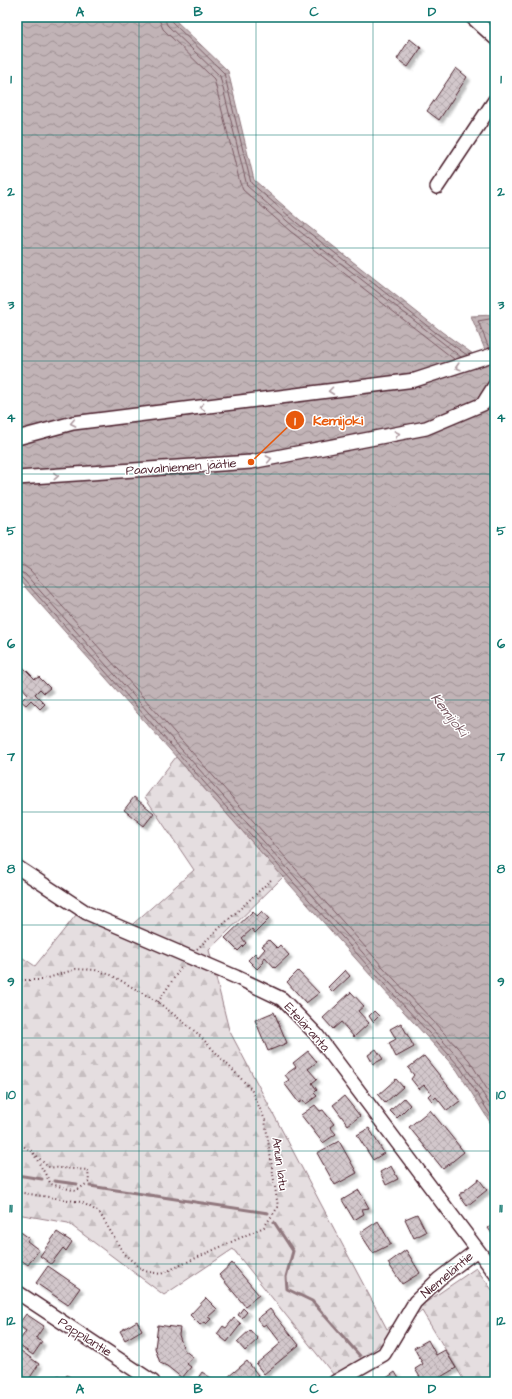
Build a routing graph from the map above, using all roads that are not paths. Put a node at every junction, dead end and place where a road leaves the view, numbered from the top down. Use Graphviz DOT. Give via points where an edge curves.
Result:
graph roads {
  1 [pos="472,17"];
  2 [pos="495,38"];
  3 [pos="495,100"];
  4 [pos="437,187"];
  5 [pos="495,354"];
  6 [pos="495,386"];
  7 [pos="17,438"];
  8 [pos="17,478"];
  9 [pos="17,867"];
  10 [pos="477,1250"];
  11 [pos="495,1273"];
  12 [pos="17,1292"];
  13 [pos="153,1382"];
  14 [pos="335,1382"];
  1 -- 2 [label="street"];
  3 -- 4 [label="street"];
  5 -- 7 [label="street, one-way" via="415,380 73,423"];
  8 -- 6 [label="street, Paavalniemen jäätie, one-way" via="251,462 418,430 483,404"];
  9 -- 10 [label="street, Eteläranta" via="87,913 282,999 311,1029"];
  10 -- 11 [label="street, Eteläranta"];
  10 -- 14 [label="street, Niemeläntie" via="439,1279 415,1302 384,1354"];
  12 -- 13 [label="street, Pappilantie"];
}
